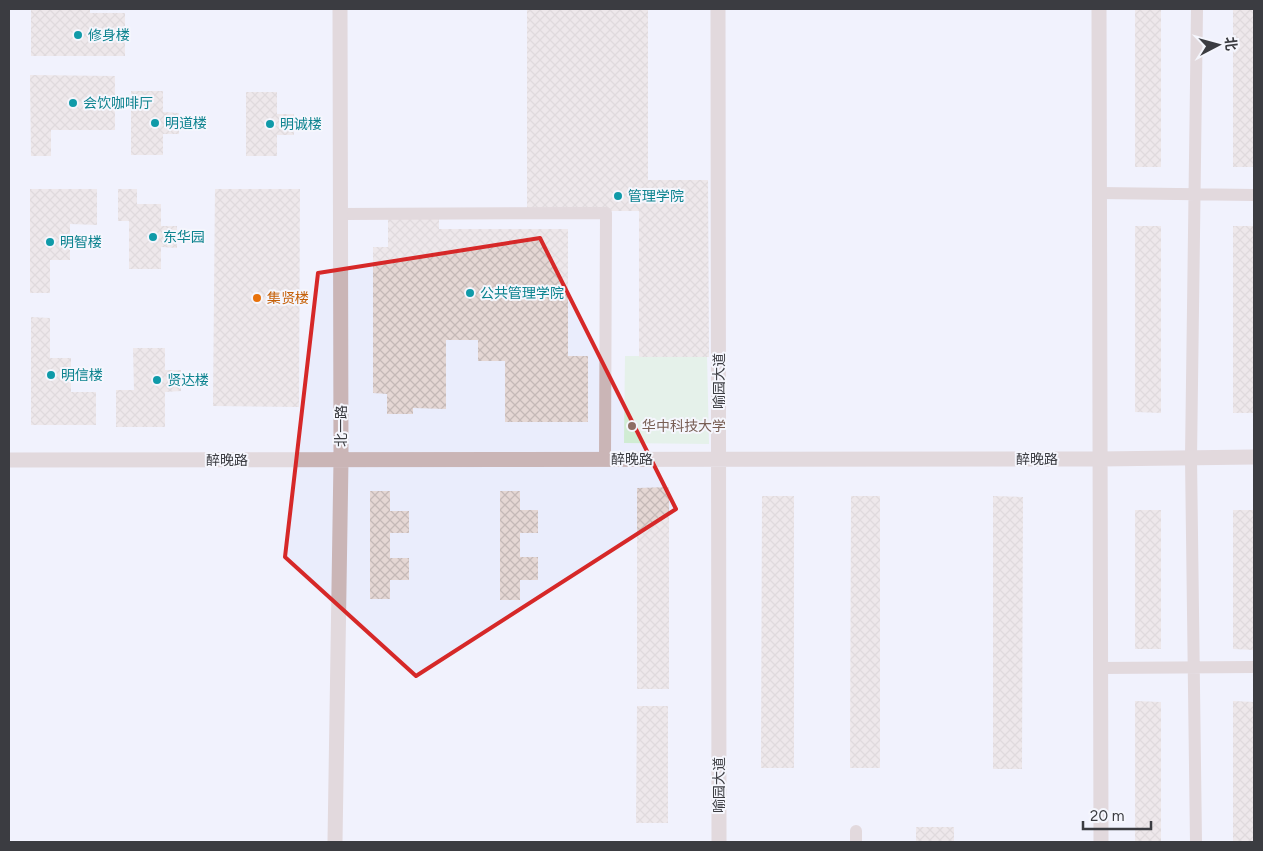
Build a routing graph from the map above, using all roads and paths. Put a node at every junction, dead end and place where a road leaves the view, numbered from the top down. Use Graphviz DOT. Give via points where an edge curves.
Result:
graph roads {
  1 [pos="340,9"];
  2 [pos="718,9"];
  3 [pos="1099,9"];
  4 [pos="1197,9"];
  5 [pos="1100,193"];
  6 [pos="1194,194"];
  7 [pos="1254,195"];
  8 [pos="341,214"];
  9 [pos="1254,457"];
  10 [pos="1191,458"];
  11 [pos="605,459"];
  12 [pos="719,459"];
  13 [pos="1100,459"];
  14 [pos="9,460"];
  15 [pos="341,460"];
  16 [pos="1193,667"];
  17 [pos="1254,667"];
  18 [pos="1100,668"];
  19 [pos="335,842"];
  20 [pos="719,842"];
  21 [pos="1100,842"];
  22 [pos="1196,842"];
  1 -- 8 [label="street, 北一路"];
  2 -- 12 [label="street, 喻园大道"];
  3 -- 5 [label="street"];
  4 -- 6 [label="lane"];
  5 -- 6 [label="lane"];
  5 -- 13 [label="street"];
  6 -- 7 [label="lane"];
  6 -- 10 [label="lane"];
  8 -- 11 [label="lane" via="606,213"];
  8 -- 15 [label="street, 北一路"];
  9 -- 10 [label="street, 醉晚路"];
  10 -- 13 [label="street, 醉晚路"];
  10 -- 16 [label="lane"];
  11 -- 12 [label="street, 醉晚路"];
  11 -- 15 [label="street, 醉晚路"];
  12 -- 13 [label="street, 醉晚路"];
  12 -- 20 [label="street, 喻园大道"];
  13 -- 18 [label="street"];
  14 -- 15 [label="street, 醉晚路"];
  15 -- 19 [label="street, 北一路"];
  16 -- 17 [label="lane"];
  16 -- 18 [label="lane"];
  16 -- 22 [label="lane"];
  18 -- 21 [label="street"];
}
